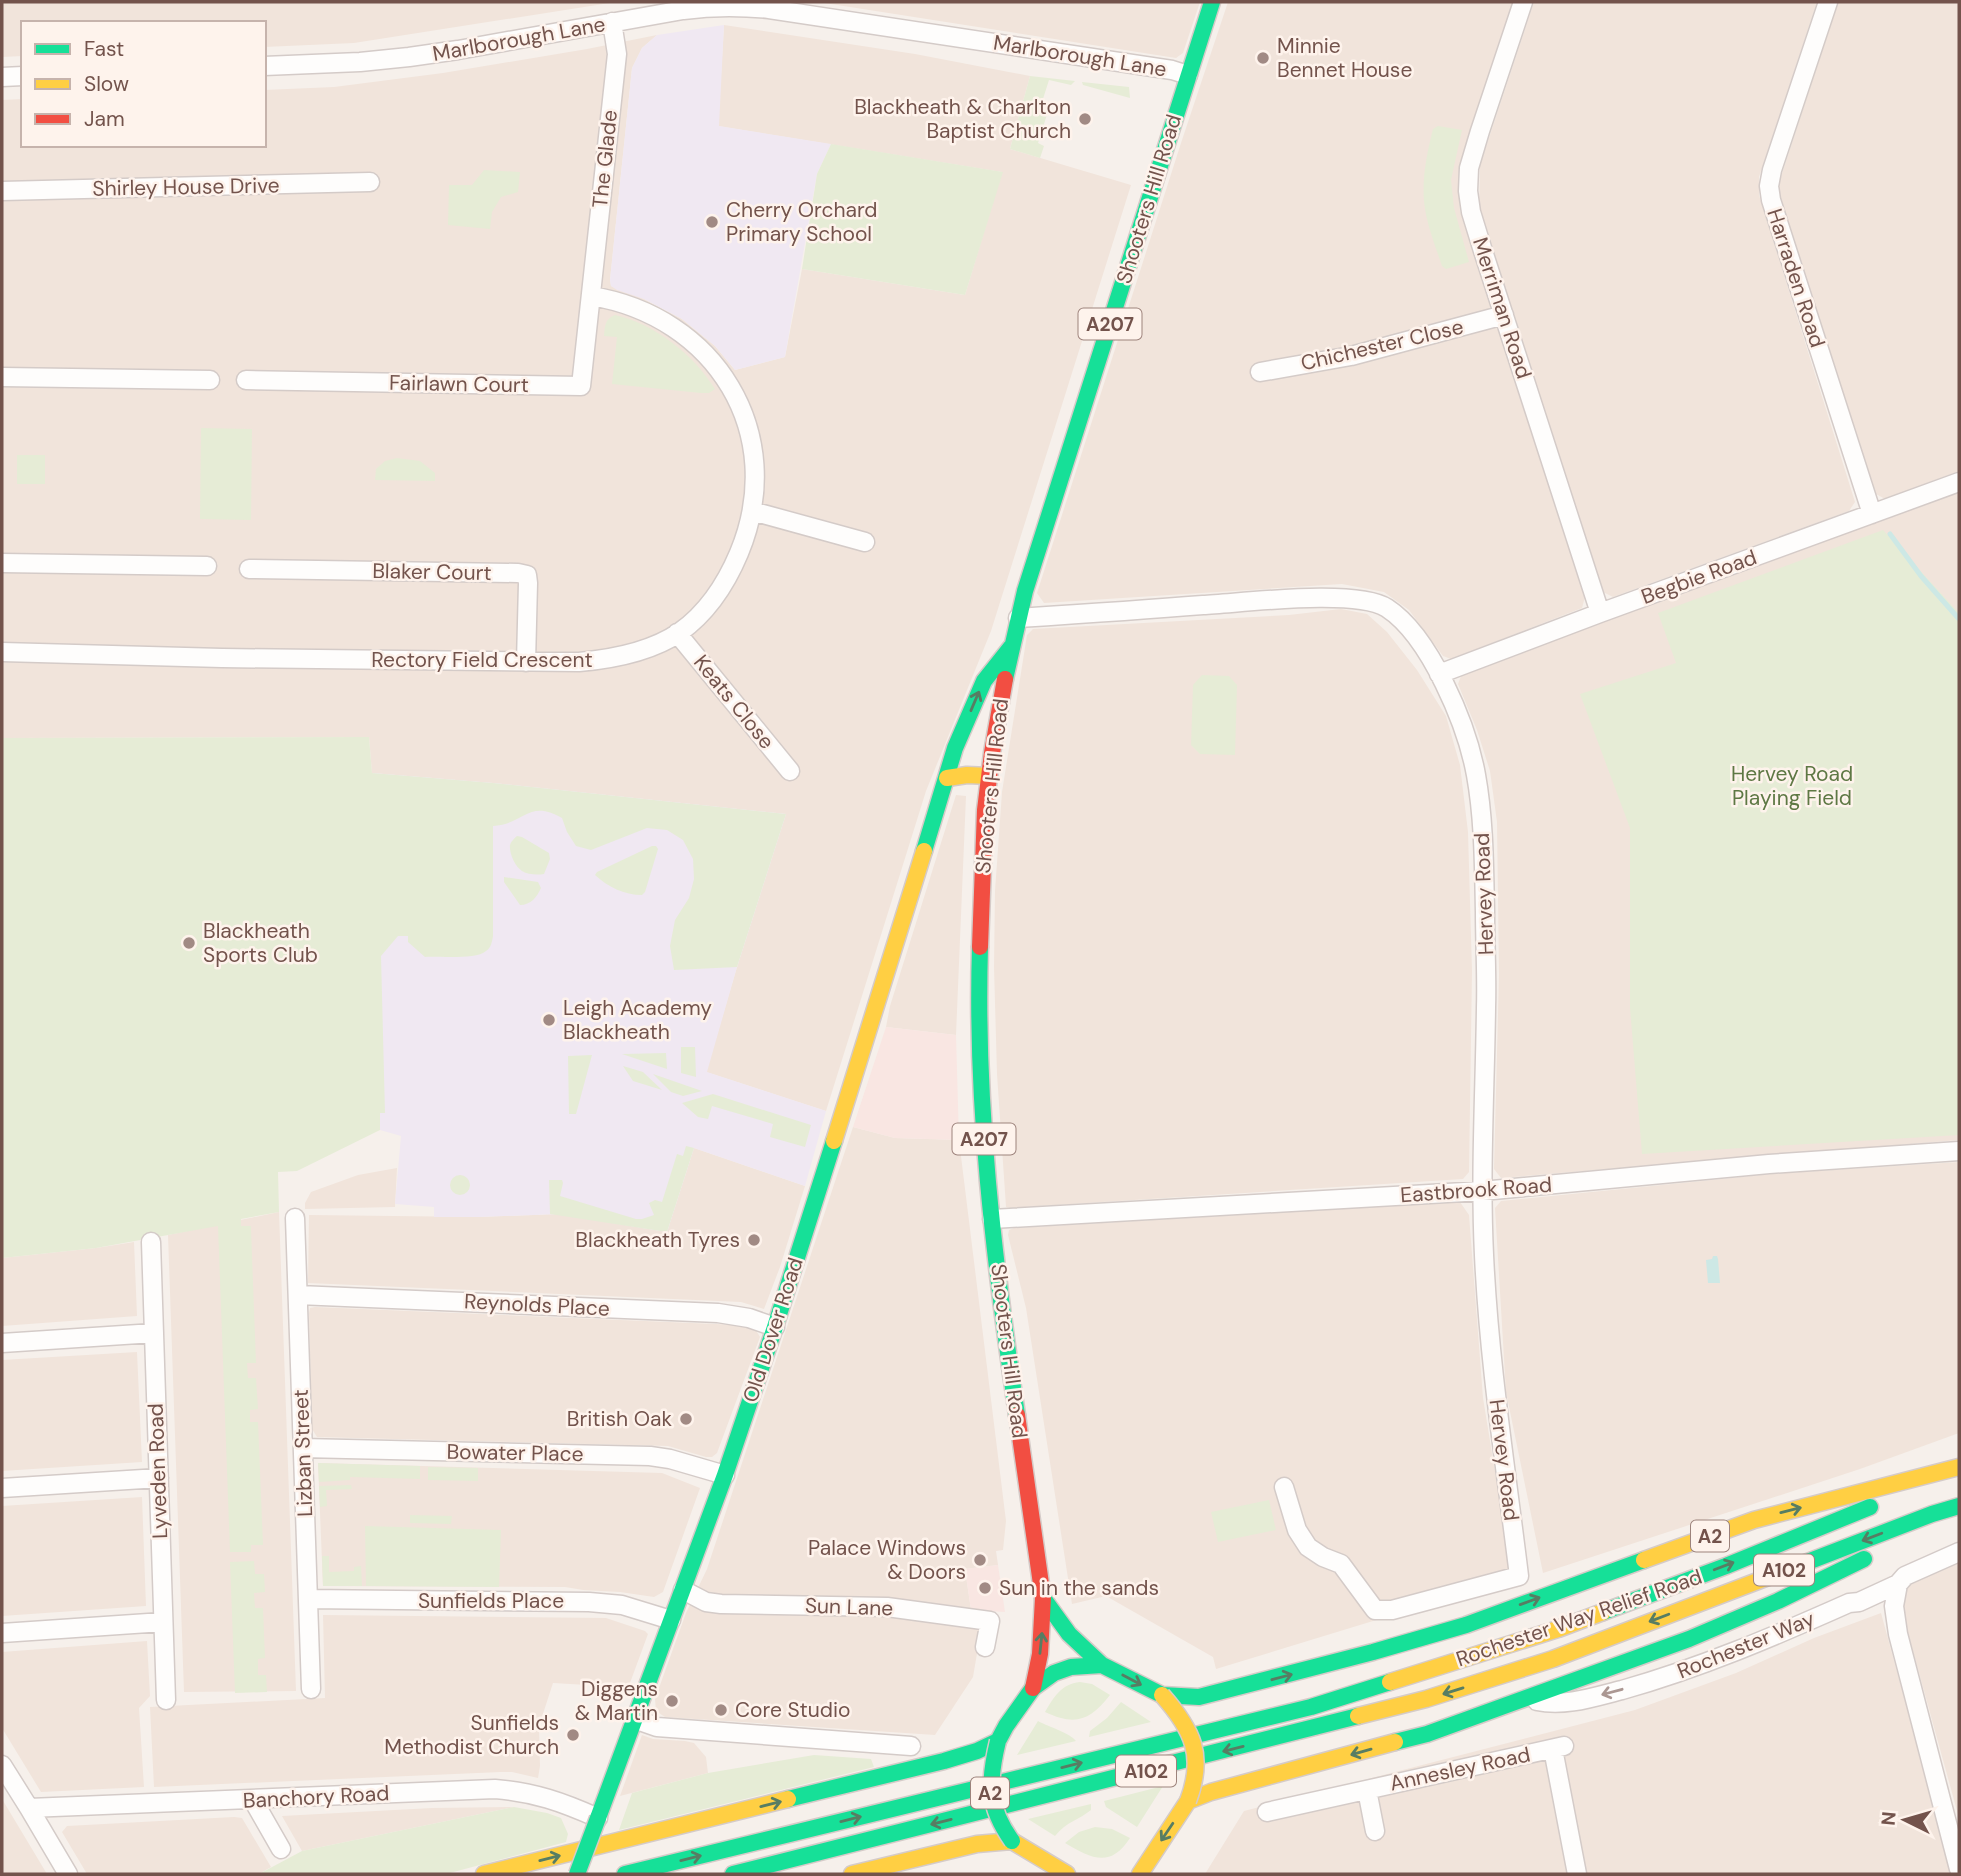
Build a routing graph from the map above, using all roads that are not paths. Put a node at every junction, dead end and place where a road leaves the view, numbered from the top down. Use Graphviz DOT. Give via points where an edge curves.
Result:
graph roads {
  1 [pos="1212,2"];
  2 [pos="1523,2"];
  3 [pos="1828,2"];
  4 [pos="742,4"];
  5 [pos="683,6"];
  6 [pos="612,22"];
  7 [pos="266,66"];
  8 [pos="1188,75"];
  9 [pos="21,76"];
  10 [pos="2,77"];
  11 [pos="370,183"];
  12 [pos="2,191"];
  13 [pos="591,296"];
  14 [pos="1504,315"];
  15 [pos="1260,372"];
  16 [pos="2,377"];
  17 [pos="210,380"];
  18 [pos="246,380"];
  19 [pos="1959,482"];
  20 [pos="751,511"];
  21 [pos="1872,514"];
  22 [pos="864,542"];
  23 [pos="2,563"];
  24 [pos="208,566"];
  25 [pos="249,569"];
  26 [pos="1600,613"];
  27 [pos="1018,618"];
  28 [pos="677,634"];
  29 [pos="1011,647"];
  30 [pos="2,652"];
  31 [pos="526,662"];
  32 [pos="1439,674"];
  33 [pos="979,752"];
  34 [pos="949,770"];
  35 [pos="790,771"];
  36 [pos="989,776"];
  37 [pos="1959,1152"];
  38 [pos="1482,1191"];
  39 [pos="295,1218"];
  40 [pos="992,1219"];
  41 [pos="150,1241"];
  42 [pos="298,1295"];
  43 [pos="775,1328"];
  44 [pos="154,1333"];
  45 [pos="2,1343"];
  46 [pos="303,1448"];
  47 [pos="1959,1469"];
  48 [pos="725,1475"];
  49 [pos="159,1478"];
  50 [pos="1284,1487"];
  51 [pos="2,1488"];
  52 [pos="1959,1506"];
  53 [pos="1959,1512"];
  54 [pos="1959,1552"];
  55 [pos="1898,1584"];
  56 [pos="683,1590"];
  57 [pos="1043,1598"];
  58 [pos="308,1599"];
  59 [pos="671,1620"];
  60 [pos="163,1622"];
  61 [pos="2,1633"];
  62 [pos="985,1647"];
  63 [pos="1102,1665"];
  64 [pos="1033,1688"];
  65 [pos="311,1689"];
  66 [pos="1161,1695"];
  67 [pos="1523,1698"];
  68 [pos="166,1700"];
  69 [pos="634,1719"];
  70 [pos="998,1741"];
  71 [pos="911,1746"];
  72 [pos="2,1765"];
  73 [pos="1367,1790"];
  74 [pos="253,1800"];
  75 [pos="1188,1801"];
  76 [pos="29,1808"];
  77 [pos="1267,1812"];
  78 [pos="597,1818"];
  79 [pos="1375,1831"];
  80 [pos="1012,1841"];
  81 [pos="281,1849"];
  82 [pos="1143,1869"];
  83 [pos="1959,1869"];
  84 [pos="68,1874"];
  85 [pos="484,1874"];
  86 [pos="577,1874"];
  87 [pos="625,1874"];
  88 [pos="733,1874"];
  89 [pos="852,1874"];
  90 [pos="1067,1874"];
  91 [pos="1124,1874"];
  92 [pos="1577,1874"];
  1 -- 8 [label="main road, Shooters Hill Road / A207"];
  2 -- 14 [label="street, Merriman Road" via="1469,168 1471,212"];
  3 -- 21 [label="street, Harraden Road" via="1769,186"];
  4 -- 5 [label="street, Marlborough Lane"];
  4 -- 8 [label="street, Marlborough Lane"];
  5 -- 6 [label="street, Marlborough Lane"];
  6 -- 7 [label="street, Marlborough Lane" via="409,58"];
  6 -- 13 [label="street, The Glade" via="617,54"];
  8 -- 27 [label="main road, Shooters Hill Road / A207"];
  9 -- 10 [label="street"];
  11 -- 12 [label="street, Shirley House Drive"];
  13 -- 18 [label="street, Fairlawn Court" via="581,386"];
  13 -- 20 [label="street, Rectory Field Crescent" via="614,299 660,318 714,362 734,393 751,435 755,465"];
  14 -- 15 [label="street, Chichester Close" via="1351,356"];
  14 -- 26 [label="street, Merriman Road"];
  16 -- 17 [label="street"];
  19 -- 21 [label="street, Begbie Road"];
  20 -- 22 [label="street"];
  20 -- 28 [label="street, Rectory Field Crescent" via="744,541 721,588 707,608"];
  21 -- 26 [label="street, Begbie Road"];
  23 -- 24 [label="street"];
  25 -- 31 [label="street, Blaker Court" via="527,575"];
  26 -- 32 [label="street, Begbie Road"];
  27 -- 29 [label="main road, Shooters Hill Road / A207"];
  27 -- 32 [label="street, Hervey Road" via="1289,599 1367,600 1386,607 1404,623"];
  28 -- 31 [label="street, Rectory Field Crescent" via="604,660"];
  28 -- 35 [label="street, Keats Close"];
  29 -- 33 [label="main road, Shooters Hill Road / A207" via="998,715"];
  34 -- 29 [label="main road, Old Dover Road, one-way" via="984,681"];
  30 -- 31 [label="street, Rectory Field Crescent"];
  32 -- 38 [label="street, Hervey Road" via="1469,749 1482,818 1486,1006"];
  33 -- 34 [label="main road" via="959,755"];
  33 -- 36 [label="main road, Shooters Hill Road / A207"];
  34 -- 36 [label="main road"];
  34 -- 43 [label="main road, Old Dover Road"];
  36 -- 40 [label="main road, Shooters Hill Road / A207" via="979,989 983,1126"];
  37 -- 38 [label="street, Eastbrook Road" via="1769,1164"];
  38 -- 40 [label="street, Eastbrook Road"];
  38 -- 50 [label="street, Hervey Road" via="1490,1349 1519,1576 1392,1610 1375,1610 1341,1564 1308,1548"];
  39 -- 42 [label="street, Lizban Street"];
  40 -- 57 [label="main road, Shooters Hill Road / A207"];
  41 -- 44 [label="street, Lyveden Road"];
  42 -- 43 [label="street, Reynolds Place" via="718,1313"];
  42 -- 46 [label="street, Lizban Street"];
  43 -- 48 [label="main road, Old Dover Road"];
  44 -- 45 [label="street"];
  44 -- 49 [label="street, Lyveden Road"];
  46 -- 48 [label="street, Bowater Place" via="650,1456"];
  46 -- 58 [label="street, Lizban Street"];
  66 -- 47 [label="main road, A2, one-way" via="1199,1697 1373,1652 1466,1625 1754,1520"];
  87 -- 47 [label="main road, Rochester Way Relief Road / A102, one-way" via="1311,1707 1558,1629 1726,1566"];
  48 -- 56 [label="main road, Old Dover Road"];
  49 -- 51 [label="street"];
  49 -- 60 [label="street, Lyveden Road"];
  52 -- 88 [label="main road, Rochester Way Relief Road / A102, one-way" via="1518,1670 1426,1699"];
  53 -- 67 [label="main road" via="1689,1639"];
  54 -- 55 [label="street, Rochester Way" via="1905,1576"];
  55 -- 67 [label="street, Rochester Way, one-way" via="1714,1660 1638,1685 1549,1704"];
  55 -- 83 [label="street" via="1894,1606 1898,1634"];
  56 -- 59 [label="main road, Old Dover Road"];
  56 -- 62 [label="street, Sun Lane" via="721,1604 887,1607 990,1620"];
  57 -- 63 [label="main road, Shooters Hill Road / A207" via="1063,1629"];
  64 -- 57 [label="main road, Shooters Hill Road / A207, one-way"];
  58 -- 59 [label="street, Sunfields Place" via="589,1602 622,1605"];
  58 -- 65 [label="street, Lizban Street"];
  59 -- 69 [label="main road, Old Dover Road"];
  60 -- 61 [label="street"];
  60 -- 68 [label="street, Lyveden Road"];
  63 -- 64 [label="main road, A2" via="1071,1667"];
  63 -- 66 [label="main road, A2, one-way"];
  64 -- 70 [label="main road, A2"];
  66 -- 75 [label="main road, A2, bridge" via="1189,1729 1196,1750 1198,1771"];
  67 -- 75 [label="main road, one-way" via="1427,1734"];
  69 -- 71 [label="street" via="657,1727"];
  69 -- 78 [label="main road, Old Dover Road"];
  70 -- 80 [label="main road, A2, bridge" via="989,1784 994,1812"];
  85 -- 70 [label="main road, one-way" via="944,1761"];
  72 -- 76 [label="street"];
  73 -- 77 [label="street, Annesley Road"];
  73 -- 79 [label="street, Annesley Road"];
  73 -- 92 [label="street, Annesley Road" via="1559,1748"];
  74 -- 76 [label="street, Banchory Road"];
  74 -- 78 [label="street, Banchory Road" via="495,1789 537,1794"];
  74 -- 81 [label="street"];
  75 -- 82 [label="main road, A2, one-way"];
  76 -- 84 [label="street"];
  78 -- 86 [label="main road, Old Dover Road, bridge"];
  80 -- 89 [label="main road" via="977,1844"];
  80 -- 90 [label="main road, A2"];
  82 -- 91 [label="main road, A2"];
}
